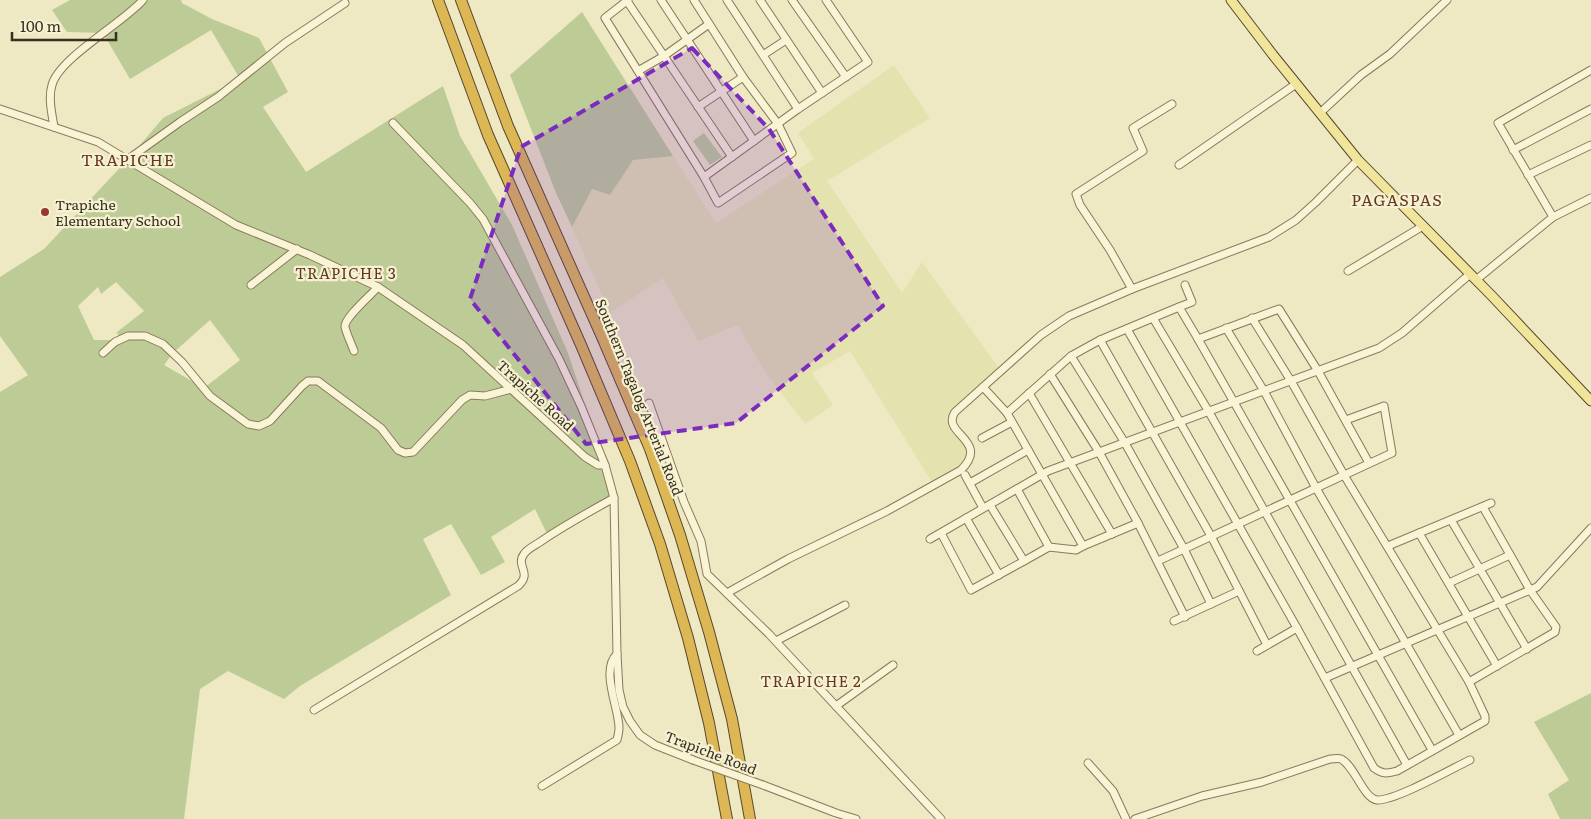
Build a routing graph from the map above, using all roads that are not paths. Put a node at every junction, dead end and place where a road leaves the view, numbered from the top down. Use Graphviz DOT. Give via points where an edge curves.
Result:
graph roads {
  1 [pos="143,0"];
  2 [pos="438,0"];
  3 [pos="462,0"];
  4 [pos="627,0"];
  5 [pos="661,0"];
  6 [pos="694,0"];
  7 [pos="726,0"];
  8 [pos="760,0"];
  9 [pos="792,0"];
  10 [pos="826,0"];
  11 [pos="1231,0"];
  12 [pos="1447,0"];
  13 [pos="345,3"];
  14 [pos="709,24"];
  15 [pos="687,40"];
  16 [pos="786,40"];
  17 [pos="763,54"];
  18 [pos="664,56"];
  19 [pos="1591,70"];
  20 [pos="638,71"];
  21 [pos="743,77"];
  22 [pos="846,77"];
  23 [pos="1296,84"];
  24 [pos="722,91"];
  25 [pos="822,93"];
  26 [pos="1172,104"];
  27 [pos="698,107"];
  28 [pos="0,109"];
  29 [pos="798,109"];
  30 [pos="1591,109"];
  31 [pos="1320,113"];
  32 [pos="393,123"];
  33 [pos="778,124"];
  34 [pos="54,127"];
  35 [pos="754,140"];
  36 [pos="1591,144"];
  37 [pos="1514,150"];
  38 [pos="732,157"];
  39 [pos="128,160"];
  40 [pos="1358,160"];
  41 [pos="1179,165"];
  42 [pos="1528,175"];
  43 [pos="704,177"];
  44 [pos="1591,198"];
  45 [pos="1553,217"];
  46 [pos="1423,226"];
  47 [pos="297,249"];
  48 [pos="1348,271"];
  49 [pos="1473,277"];
  50 [pos="251,285"];
  51 [pos="1185,285"];
  52 [pos="378,287"];
  53 [pos="1132,289"];
  54 [pos="1179,307"];
  55 [pos="1153,318"];
  56 [pos="1252,318"];
  57 [pos="1226,328"];
  58 [pos="1127,329"];
  59 [pos="1198,339"];
  60 [pos="1100,340"];
  61 [pos="354,350"];
  62 [pos="103,353"];
  63 [pos="1071,356"];
  64 [pos="1318,371"];
  65 [pos="1050,374"];
  66 [pos="1291,381"];
  67 [pos="983,387"];
  68 [pos="511,389"];
  69 [pos="1264,391"];
  70 [pos="1029,394"];
  71 [pos="1591,401"];
  72 [pos="1235,402"];
  73 [pos="649,403"];
  74 [pos="1209,412"];
  75 [pos="1008,413"];
  76 [pos="1346,420"];
  77 [pos="1012,422"];
  78 [pos="1180,422"];
  79 [pos="1153,432"];
  80 [pos="982,438"];
  81 [pos="1125,443"];
  82 [pos="1028,450"];
  83 [pos="1099,452"];
  84 [pos="1071,462"];
  85 [pos="1369,463"];
  86 [pos="605,465"];
  87 [pos="1042,474"];
  88 [pos="1344,474"];
  89 [pos="965,475"];
  90 [pos="970,483"];
  91 [pos="1316,488"];
  92 [pos="1017,489"];
  93 [pos="614,498"];
  94 [pos="1289,500"];
  95 [pos="1491,504"];
  96 [pos="986,506"];
  97 [pos="1483,507"];
  98 [pos="1264,512"];
  99 [pos="966,518"];
  100 [pos="1451,520"];
  101 [pos="1138,523"];
  102 [pos="1238,524"];
  103 [pos="1591,528"];
  104 [pos="941,533"];
  105 [pos="1419,533"];
  106 [pos="1112,534"];
  107 [pos="1211,536"];
  108 [pos="930,539"];
  109 [pos="1083,546"];
  110 [pos="1388,546"];
  111 [pos="1049,547"];
  112 [pos="1184,549"];
  113 [pos="1510,555"];
  114 [pos="1024,561"];
  115 [pos="1158,561"];
  116 [pos="1480,569"];
  117 [pos="999,575"];
  118 [pos="1449,583"];
  119 [pos="1530,590"];
  120 [pos="1239,591"];
  121 [pos="727,593"];
  122 [pos="1500,603"];
  123 [pos="1211,604"];
  124 [pos="845,605"];
  125 [pos="1185,616"];
  126 [pos="1468,616"];
  127 [pos="1174,621"];
  128 [pos="1297,628"];
  129 [pos="1438,630"];
  130 [pos="776,641"];
  131 [pos="1406,643"];
  132 [pos="1267,645"];
  133 [pos="1526,649"];
  134 [pos="1257,651"];
  135 [pos="617,654"];
  136 [pos="1378,655"];
  137 [pos="893,665"];
  138 [pos="1497,666"];
  139 [pos="1351,667"];
  140 [pos="1325,678"];
  141 [pos="1469,682"];
  142 [pos="836,706"];
  143 [pos="314,710"];
  144 [pos="1459,735"];
  145 [pos="1432,750"];
  146 [pos="1470,760"];
  147 [pos="1088,763"];
  148 [pos="1407,765"];
  149 [pos="542,786"];
  150 [pos="727,819"];
  151 [pos="750,819"];
  152 [pos="856,819"];
  153 [pos="941,819"];
  154 [pos="1126,819"];
  155 [pos="1135,819"];
  1 -- 34 [label="street" via="63,66 52,84 50,103"];
  2 -- 150 [label="highway" via="488,135 623,444 660,544 709,723"];
  3 -- 151 [label="highway, Southern Tagalog Arterial Road" via="508,126 650,449 709,632 732,719"];
  4 -- 18 [label="street"];
  4 -- 20 [label="street" via="604,18"];
  5 -- 15 [label="street"];
  6 -- 14 [label="street"];
  7 -- 17 [label="street"];
  8 -- 16 [label="street"];
  9 -- 22 [label="street"];
  10 -- 22 [label="street" via="868,62"];
  11 -- 23 [label="main road"];
  12 -- 31 [label="street"];
  13 -- 39 [label="street" via="285,43 218,97"];
  14 -- 15 [label="street"];
  14 -- 21 [label="street"];
  15 -- 18 [label="street"];
  15 -- 24 [label="street"];
  16 -- 17 [label="street"];
  16 -- 25 [label="street"];
  17 -- 29 [label="street"];
  18 -- 20 [label="street"];
  18 -- 27 [label="street"];
  19 -- 37 [label="street" via="1498,123"];
  20 -- 43 [label="street"];
  21 -- 24 [label="street"];
  21 -- 33 [label="street"];
  22 -- 25 [label="street"];
  23 -- 31 [label="main road"];
  23 -- 41 [label="street"];
  24 -- 27 [label="street"];
  24 -- 35 [label="street"];
  25 -- 29 [label="street"];
  26 -- 53 [label="street" via="1133,128 1143,151 1076,194"];
  27 -- 38 [label="street"];
  28 -- 34 [label="street, Trapiche Road"];
  29 -- 33 [label="street"];
  30 -- 37 [label="street"];
  31 -- 40 [label="main road"];
  32 -- 86 [label="street" via="483,219 559,359"];
  33 -- 35 [label="street"];
  33 -- 43 [label="street" via="792,153 718,203"];
  34 -- 39 [label="street, Trapiche Road" via="98,142"];
  35 -- 38 [label="street"];
  36 -- 42 [label="street"];
  37 -- 42 [label="street"];
  38 -- 43 [label="street"];
  39 -- 47 [label="street, Trapiche Road" via="236,225"];
  40 -- 46 [label="main road"];
  40 -- 53 [label="street" via="1296,220 1269,237"];
  42 -- 45 [label="street"];
  44 -- 45 [label="street"];
  45 -- 49 [label="street"];
  46 -- 48 [label="street"];
  46 -- 49 [label="main road"];
  47 -- 50 [label="street"];
  47 -- 52 [label="street, Trapiche Road"];
  49 -- 64 [label="street" via="1379,348"];
  49 -- 71 [label="main road"];
  51 -- 54 [label="street" via="1192,302"];
  52 -- 61 [label="street" via="346,322"];
  52 -- 68 [label="street, Trapiche Road" via="463,345"];
  53 -- 67 [label="street" via="1069,316 1041,334"];
  54 -- 55 [label="street"];
  54 -- 59 [label="street"];
  55 -- 58 [label="street"];
  55 -- 74 [label="street"];
  56 -- 57 [label="street"];
  56 -- 64 [label="street" via="1279,309"];
  56 -- 66 [label="street"];
  57 -- 59 [label="street"];
  57 -- 69 [label="street"];
  58 -- 60 [label="street"];
  58 -- 78 [label="street"];
  59 -- 72 [label="street"];
  60 -- 63 [label="street"];
  60 -- 79 [label="street"];
  62 -- 68 [label="street" via="128,336 145,336 164,344 210,396 248,424 259,426 270,421 302,386 318,382 382,428 398,450 405,452 413,452 470,395 485,396"];
  63 -- 65 [label="street"];
  63 -- 81 [label="street"];
  64 -- 66 [label="street"];
  64 -- 76 [label="street"];
  65 -- 70 [label="street"];
  65 -- 83 [label="street"];
  66 -- 69 [label="street"];
  66 -- 88 [label="street"];
  67 -- 75 [label="street"];
  67 -- 121 [label="street" via="952,416 953,424 971,450 969,461 961,470"];
  68 -- 86 [label="street, Trapiche Road" via="585,457 598,465"];
  69 -- 72 [label="street"];
  69 -- 91 [label="street"];
  70 -- 75 [label="street"];
  70 -- 84 [label="street"];
  72 -- 74 [label="street"];
  72 -- 94 [label="street"];
  73 -- 121 [label="street" via="701,540 707,574"];
  74 -- 78 [label="street"];
  74 -- 98 [label="street"];
  75 -- 77 [label="street"];
  76 -- 85 [label="street"];
  76 -- 85 [label="street" via="1384,406 1392,452"];
  77 -- 80 [label="street"];
  77 -- 82 [label="street"];
  78 -- 79 [label="street"];
  78 -- 102 [label="street"];
  79 -- 81 [label="street"];
  79 -- 107 [label="street"];
  81 -- 83 [label="street"];
  81 -- 112 [label="street"];
  82 -- 87 [label="street"];
  82 -- 90 [label="street"];
  83 -- 84 [label="street"];
  83 -- 101 [label="street"];
  84 -- 87 [label="street"];
  84 -- 106 [label="street"];
  85 -- 88 [label="street"];
  86 -- 93 [label="street, Trapiche Road"];
  87 -- 92 [label="street"];
  87 -- 109 [label="street"];
  88 -- 91 [label="street"];
  88 -- 110 [label="street"];
  89 -- 90 [label="street"];
  90 -- 96 [label="street"];
  91 -- 94 [label="street"];
  91 -- 131 [label="street"];
  92 -- 96 [label="street"];
  92 -- 111 [label="street"];
  93 -- 135 [label="street, Trapiche Road"];
  93 -- 143 [label="street" via="525,552 522,557 525,577 518,586"];
  94 -- 98 [label="street"];
  94 -- 136 [label="street"];
  95 -- 97 [label="street"];
  96 -- 99 [label="street"];
  96 -- 114 [label="street"];
  97 -- 100 [label="street"];
  97 -- 113 [label="street"];
  98 -- 102 [label="street"];
  98 -- 139 [label="street"];
  99 -- 104 [label="street"];
  99 -- 117 [label="street"];
  100 -- 105 [label="street"];
  100 -- 116 [label="street"];
  101 -- 106 [label="street"];
  101 -- 115 [label="street"];
  102 -- 107 [label="street"];
  102 -- 128 [label="street"];
  103 -- 119 [label="street" via="1537,587"];
  104 -- 108 [label="street"];
  104 -- 117 [label="street" via="971,590"];
  105 -- 110 [label="street"];
  105 -- 118 [label="street"];
  106 -- 109 [label="street"];
  107 -- 112 [label="street"];
  107 -- 120 [label="street"];
  109 -- 111 [label="street" via="1076,550"];
  110 -- 129 [label="street"];
  111 -- 114 [label="street"];
  112 -- 115 [label="street"];
  112 -- 123 [label="street"];
  113 -- 116 [label="street"];
  113 -- 119 [label="street"];
  114 -- 117 [label="street"];
  115 -- 125 [label="street"];
  116 -- 118 [label="street"];
  116 -- 122 [label="street"];
  118 -- 126 [label="street"];
  119 -- 122 [label="street"];
  119 -- 133 [label="street" via="1556,629"];
  120 -- 123 [label="street"];
  120 -- 132 [label="street"];
  121 -- 130 [label="street"];
  122 -- 126 [label="street"];
  122 -- 133 [label="street"];
  123 -- 125 [label="street"];
  124 -- 130 [label="street"];
  125 -- 127 [label="street"];
  126 -- 129 [label="street"];
  126 -- 138 [label="street"];
  128 -- 132 [label="street"];
  128 -- 140 [label="street"];
  129 -- 131 [label="street"];
  129 -- 141 [label="street"];
  130 -- 142 [label="street"];
  131 -- 136 [label="street"];
  131 -- 144 [label="street"];
  132 -- 134 [label="street"];
  133 -- 138 [label="street"];
  135 -- 149 [label="street" via="611,669 611,687 620,731 617,740"];
  135 -- 152 [label="street, Trapiche Road, bridge" via="623,707 640,735 693,760"];
  136 -- 139 [label="street"];
  136 -- 145 [label="street"];
  137 -- 142 [label="street"];
  138 -- 141 [label="street"];
  139 -- 140 [label="street"];
  139 -- 148 [label="street"];
  140 -- 148 [label="street" via="1374,768 1381,774 1388,774"];
  141 -- 144 [label="street" via="1485,719"];
  142 -- 153 [label="street"];
  144 -- 145 [label="street"];
  145 -- 148 [label="street"];
  146 -- 155 [label="street" via="1396,796 1376,800 1369,796 1348,764 1341,759 1330,759"];
  147 -- 154 [label="street" via="1113,791"];
}
